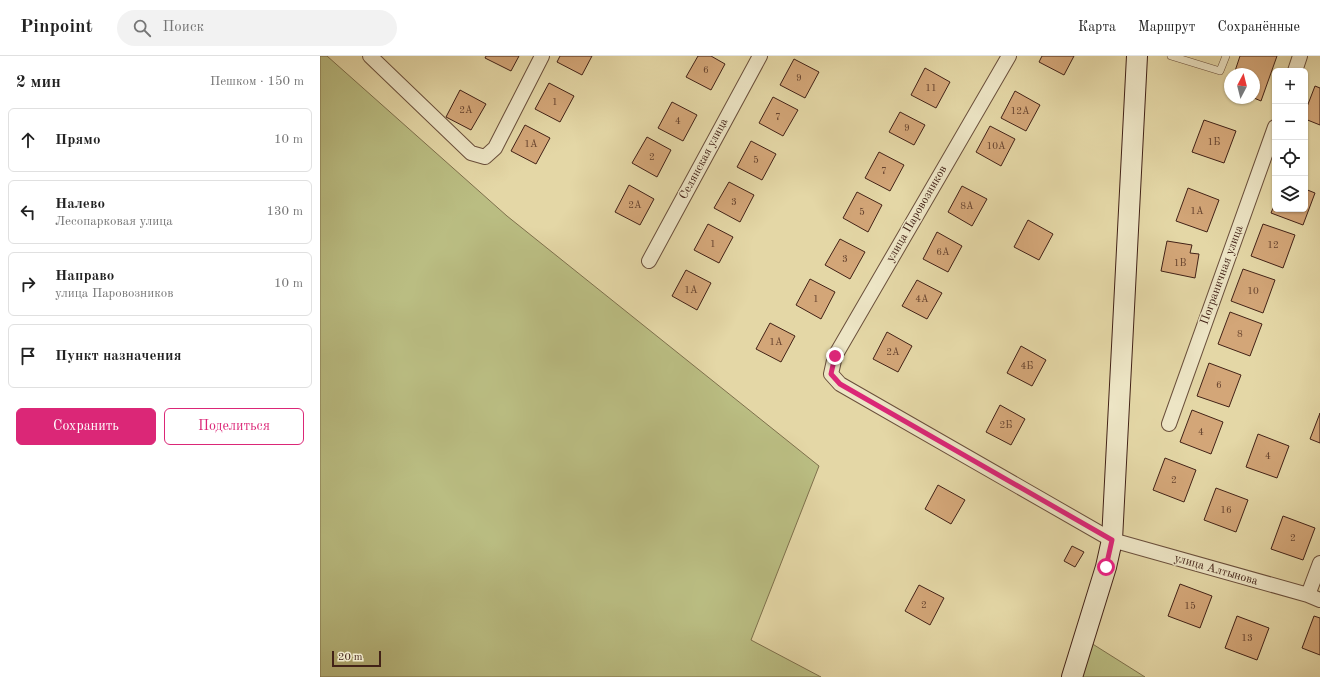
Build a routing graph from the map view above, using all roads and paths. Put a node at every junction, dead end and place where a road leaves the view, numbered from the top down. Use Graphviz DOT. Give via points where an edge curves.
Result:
graph roads {
  1 [pos="370,56"];
  2 [pos="542,56"];
  3 [pos="760,56"];
  4 [pos="1009,56"];
  5 [pos="1137,56"];
  6 [pos="1171,56"];
  7 [pos="1226,56"];
  8 [pos="1300,56"];
  9 [pos="1296,68"];
  10 [pos="1272,135"];
  11 [pos="649,261"];
  12 [pos="831,374"];
  13 [pos="1169,424"];
  14 [pos="1112,540"];
  15 [pos="1320,563"];
  16 [pos="1314,598"];
  17 [pos="1072,677"];
  1 -- 2 [label="street" via="471,153 485,157 495,148"];
  3 -- 11 [label="street, Селянская улица"];
  4 -- 12 [label="street, улица Паровозников" via="835,356"];
  5 -- 14 [label="main road"];
  6 -- 7 [label="lane" via="1220,71"];
  8 -- 9 [label="street"];
  10 -- 13 [label="street, Пограничная улица"];
  12 -- 14 [label="street, улица Алтынова" via="840,384"];
  14 -- 16 [label="street, улица Алтынова"];
  14 -- 17 [label="main road"];
  15 -- 16 [label="street"];
}
